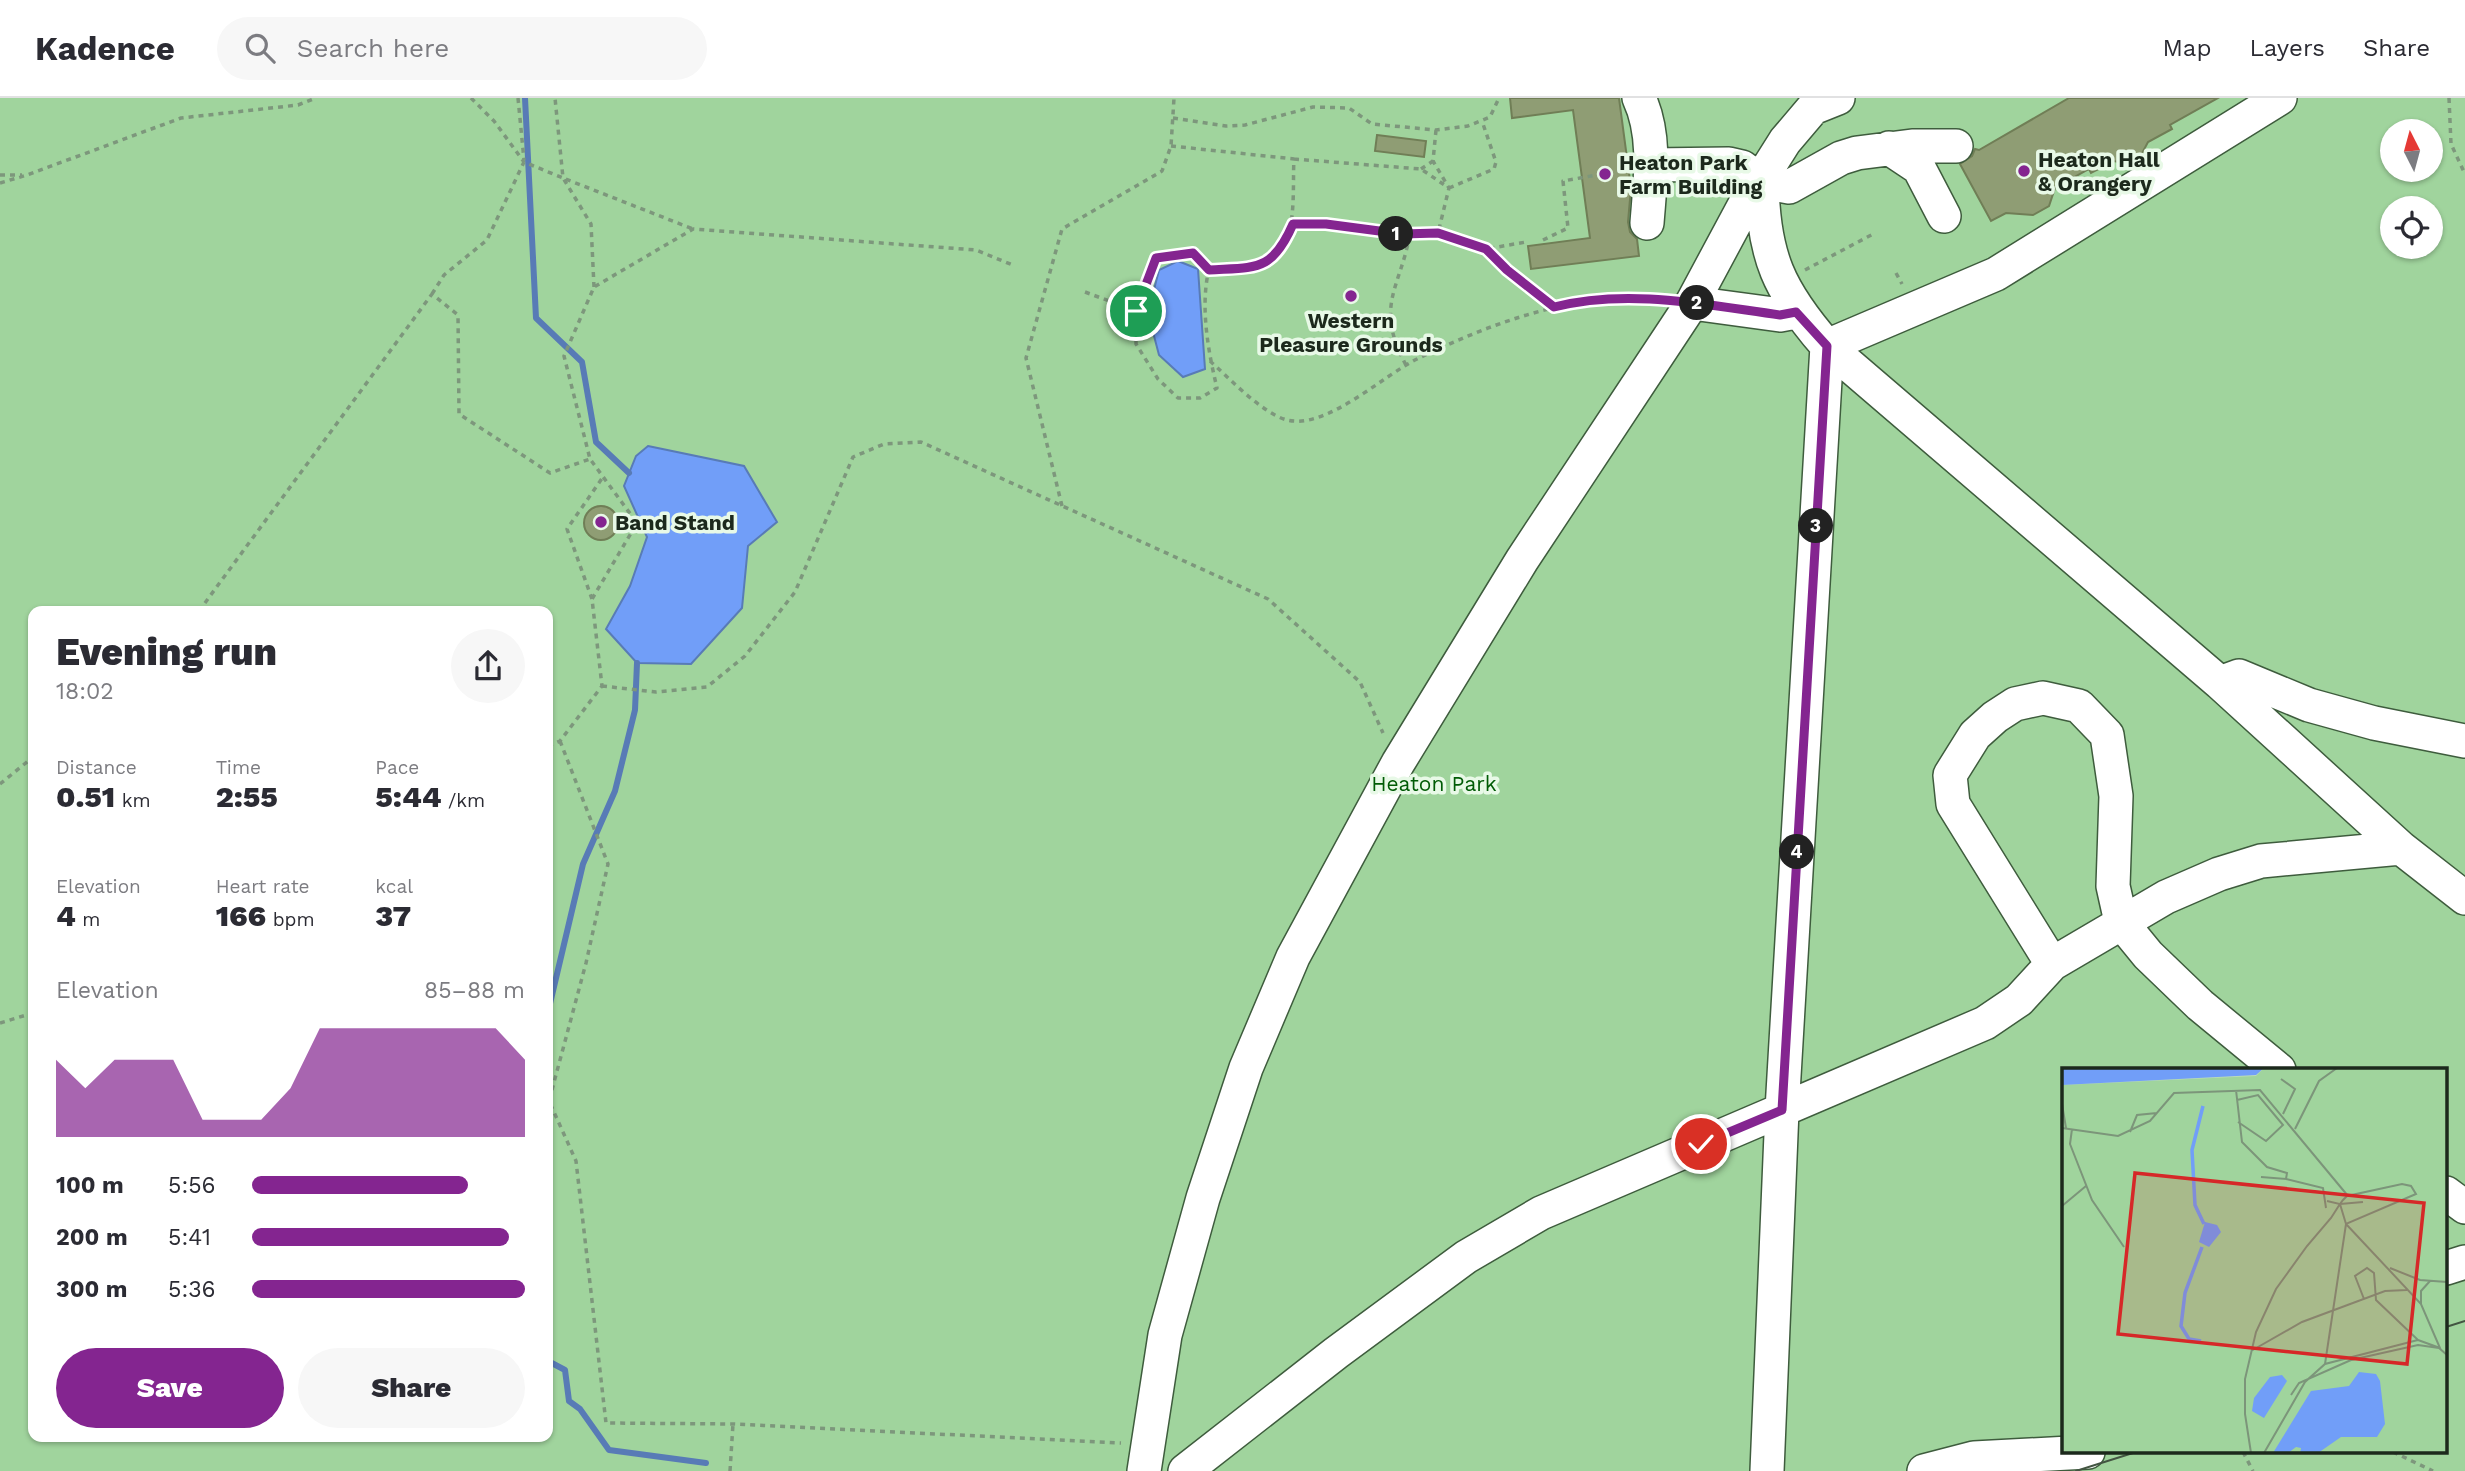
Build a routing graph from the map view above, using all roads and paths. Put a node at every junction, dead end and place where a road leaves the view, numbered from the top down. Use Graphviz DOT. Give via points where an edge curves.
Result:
graph roads {
  1 [pos="316,98"];
  2 [pos="471,98"];
  3 [pos="518,98"];
  4 [pos="555,98"];
  5 [pos="1174,98"];
  6 [pos="1499,98"];
  7 [pos="1639,98"];
  8 [pos="2280,98"];
  9 [pos="2449,98"];
  10 [pos="1827,99"];
  11 [pos="1172,118"];
  12 [pos="1482,121"];
  13 [pos="1436,130"];
  14 [pos="1171,146"];
  15 [pos="1956,146"];
  16 [pos="1889,148"];
  17 [pos="1294,159"];
  18 [pos="1433,161"];
  19 [pos="525,162"];
  20 [pos="1651,165"];
  21 [pos="1421,169"];
  22 [pos="2465,174"];
  23 [pos="0,175"];
  24 [pos="27,175"];
  25 [pos="563,178"];
  26 [pos="1762,182"];
  27 [pos="0,183"];
  28 [pos="1449,188"];
  29 [pos="1944,216"];
  30 [pos="1647,223"];
  31 [pos="1293,224"];
  32 [pos="693,229"];
  33 [pos="1438,233"];
  34 [pos="1875,233"];
  35 [pos="1410,234"];
  36 [pos="1543,240"];
  37 [pos="1526,242"];
  38 [pos="1486,249"];
  39 [pos="1816,264"];
  40 [pos="1015,266"];
  41 [pos="1209,270"];
  42 [pos="1896,273"];
  43 [pos="1903,286"];
  44 [pos="594,287"];
  45 [pos="1085,292"];
  46 [pos="432,295"];
  47 [pos="1692,303"];
  48 [pos="1554,307"];
  49 [pos="1136,311"];
  50 [pos="1796,312"];
  51 [pos="1827,346"];
  52 [pos="1210,361"];
  53 [pos="1406,365"];
  54 [pos="590,459"];
  55 [pos="603,477"];
  56 [pos="1062,506"];
  57 [pos="592,599"];
  58 [pos="203,606"];
  59 [pos="2220,683"];
  60 [pos="602,686"];
  61 [pos="560,741"];
  62 [pos="2465,741"];
  63 [pos="553,744"];
  64 [pos="28,761"];
  65 [pos="1398,763"];
  66 [pos="0,784"];
  67 [pos="2401,848"];
  68 [pos="2465,898"];
  69 [pos="2121,922"];
  70 [pos="2052,964"];
  71 [pos="28,1015"];
  72 [pos="0,1023"];
  73 [pos="2277,1068"];
  74 [pos="553,1082"];
  75 [pos="1782,1110"];
  76 [pos="553,1111"];
  77 [pos="2448,1194"];
  78 [pos="2465,1207"];
  79 [pos="2465,1262"];
  80 [pos="2448,1267"];
  81 [pos="733,1424"];
  82 [pos="2062,1453"];
  83 [pos="2244,1454"];
  84 [pos="2396,1454"];
  85 [pos="1146,1457"];
  86 [pos="730,1471"];
  87 [pos="1185,1471"];
  88 [pos="1766,1471"];
  89 [pos="1924,1471"];
  90 [pos="2253,1471"];
  91 [pos="2433,1471"];
  1 -- 24 [label="path" via="299,105 181,118"];
  2 -- 19 [label="path"];
  3 -- 19 [label="path"];
  4 -- 25 [label="path"];
  5 -- 11 [label="path"];
  6 -- 12 [label="path" via="1490,117"];
  7 -- 20 [label="lane" via="1646,112"];
  8 -- 51 [label="lane" via="1996,274"];
  9 -- 22 [label="path" via="2451,144"];
  10 -- 26 [label="lane" via="1803,116"];
  11 -- 13 [label="path" via="1245,125 1313,107 1349,108 1372,124"];
  11 -- 14 [label="path"];
  12 -- 13 [label="path"];
  12 -- 28 [label="path" via="1496,162 1494,169"];
  13 -- 18 [label="path"];
  14 -- 17 [label="path"];
  14 -- 56 [label="path" via="1162,171 1062,229 1026,358"];
  15 -- 16 [label="lane"];
  16 -- 26 [label="lane" via="1841,158 1789,187"];
  16 -- 29 [label="lane" via="1919,168"];
  17 -- 21 [label="path"];
  17 -- 31 [label="path"];
  18 -- 21 [label="path"];
  18 -- 28 [label="path"];
  19 -- 25 [label="path"];
  19 -- 46 [label="path" via="487,240 444,275"];
  20 -- 26 [label="lane" via="1728,164 1742,167"];
  20 -- 30 [label="lane"];
  20 -- 36 [label="path" via="1563,181 1567,229"];
  21 -- 28 [label="path"];
  23 -- 24 [label="path"];
  24 -- 27 [label="path"];
  25 -- 32 [label="path"];
  25 -- 44 [label="path" via="591,224"];
  26 -- 47 [label="lane" via="1744,206"];
  26 -- 50 [label="lane" via="1767,249"];
  28 -- 33 [label="path"];
  31 -- 35 [label="path"];
  31 -- 41 [label="path" via="1271,261"];
  32 -- 40 [label="path" via="976,250"];
  32 -- 44 [label="path"];
  33 -- 35 [label="path"];
  33 -- 38 [label="path"];
  34 -- 39 [label="path"];
  35 -- 53 [label="path" via="1389,299 1395,345"];
  37 -- 38 [label="path"];
  38 -- 48 [label="path"];
  41 -- 49 [label="path" via="1193,253 1156,258"];
  41 -- 52 [label="path" via="1205,287"];
  42 -- 43 [label="path"];
  44 -- 54 [label="path" via="564,356"];
  45 -- 49 [label="path"];
  46 -- 54 [label="path" via="458,316 459,414 550,472"];
  46 -- 58 [label="path"];
  47 -- 48 [label="path" via="1648,298"];
  47 -- 50 [label="lane" via="1780,315"];
  47 -- 65 [label="lane" via="1522,560"];
  48 -- 53 [label="path" via="1469,336"];
  49 -- 52 [label="path" via="1136,344 1158,379 1178,398 1200,398 1217,388"];
  50 -- 51 [label="lane"];
  51 -- 59 [label="lane"];
  51 -- 75 [label="lane"];
  52 -- 53 [label="path" via="1286,420 1315,421"];
  54 -- 55 [label="path"];
  55 -- 57 [label="path" via="567,529"];
  55 -- 57 [label="path" via="637,523"];
  56 -- 60 [label="path" via="921,442 884,444 853,457 796,592 745,656 707,687 656,692"];
  56 -- 65 [label="path" via="1268,599 1360,682"];
  57 -- 60 [label="path"];
  59 -- 62 [label="lane" via="2239,676 2322,709"];
  59 -- 67 [label="lane"];
  60 -- 61 [label="path"];
  61 -- 63 [label="path"];
  61 -- 74 [label="path" via="608,864"];
  64 -- 66 [label="path"];
  65 -- 85 [label="lane" via="1293,957 1246,1068 1165,1335"];
  67 -- 68 [label="lane"];
  67 -- 69 [label="lane" via="2261,861 2166,897"];
  69 -- 70 [label="lane"];
  69 -- 70 [label="lane" via="2113,886 2116,796 2107,735 2079,706 2043,698 2015,704 1975,735 1961,755 1950,775 1953,804"];
  69 -- 73 [label="lane" via="2200,1005"];
  70 -- 75 [label="lane" via="2019,1000 1985,1023"];
  71 -- 72 [label="path"];
  75 -- 87 [label="lane" via="1541,1213 1477,1251"];
  75 -- 88 [label="lane"];
  76 -- 81 [label="path" via="576,1161 606,1423"];
  77 -- 78 [label="lane"];
  79 -- 80 [label="lane"];
  81 -- 85 [label="path"];
  81 -- 86 [label="path"];
  82 -- 89 [label="lane" via="1975,1458"];
  83 -- 90 [label="path"];
  84 -- 91 [label="path"];
}
